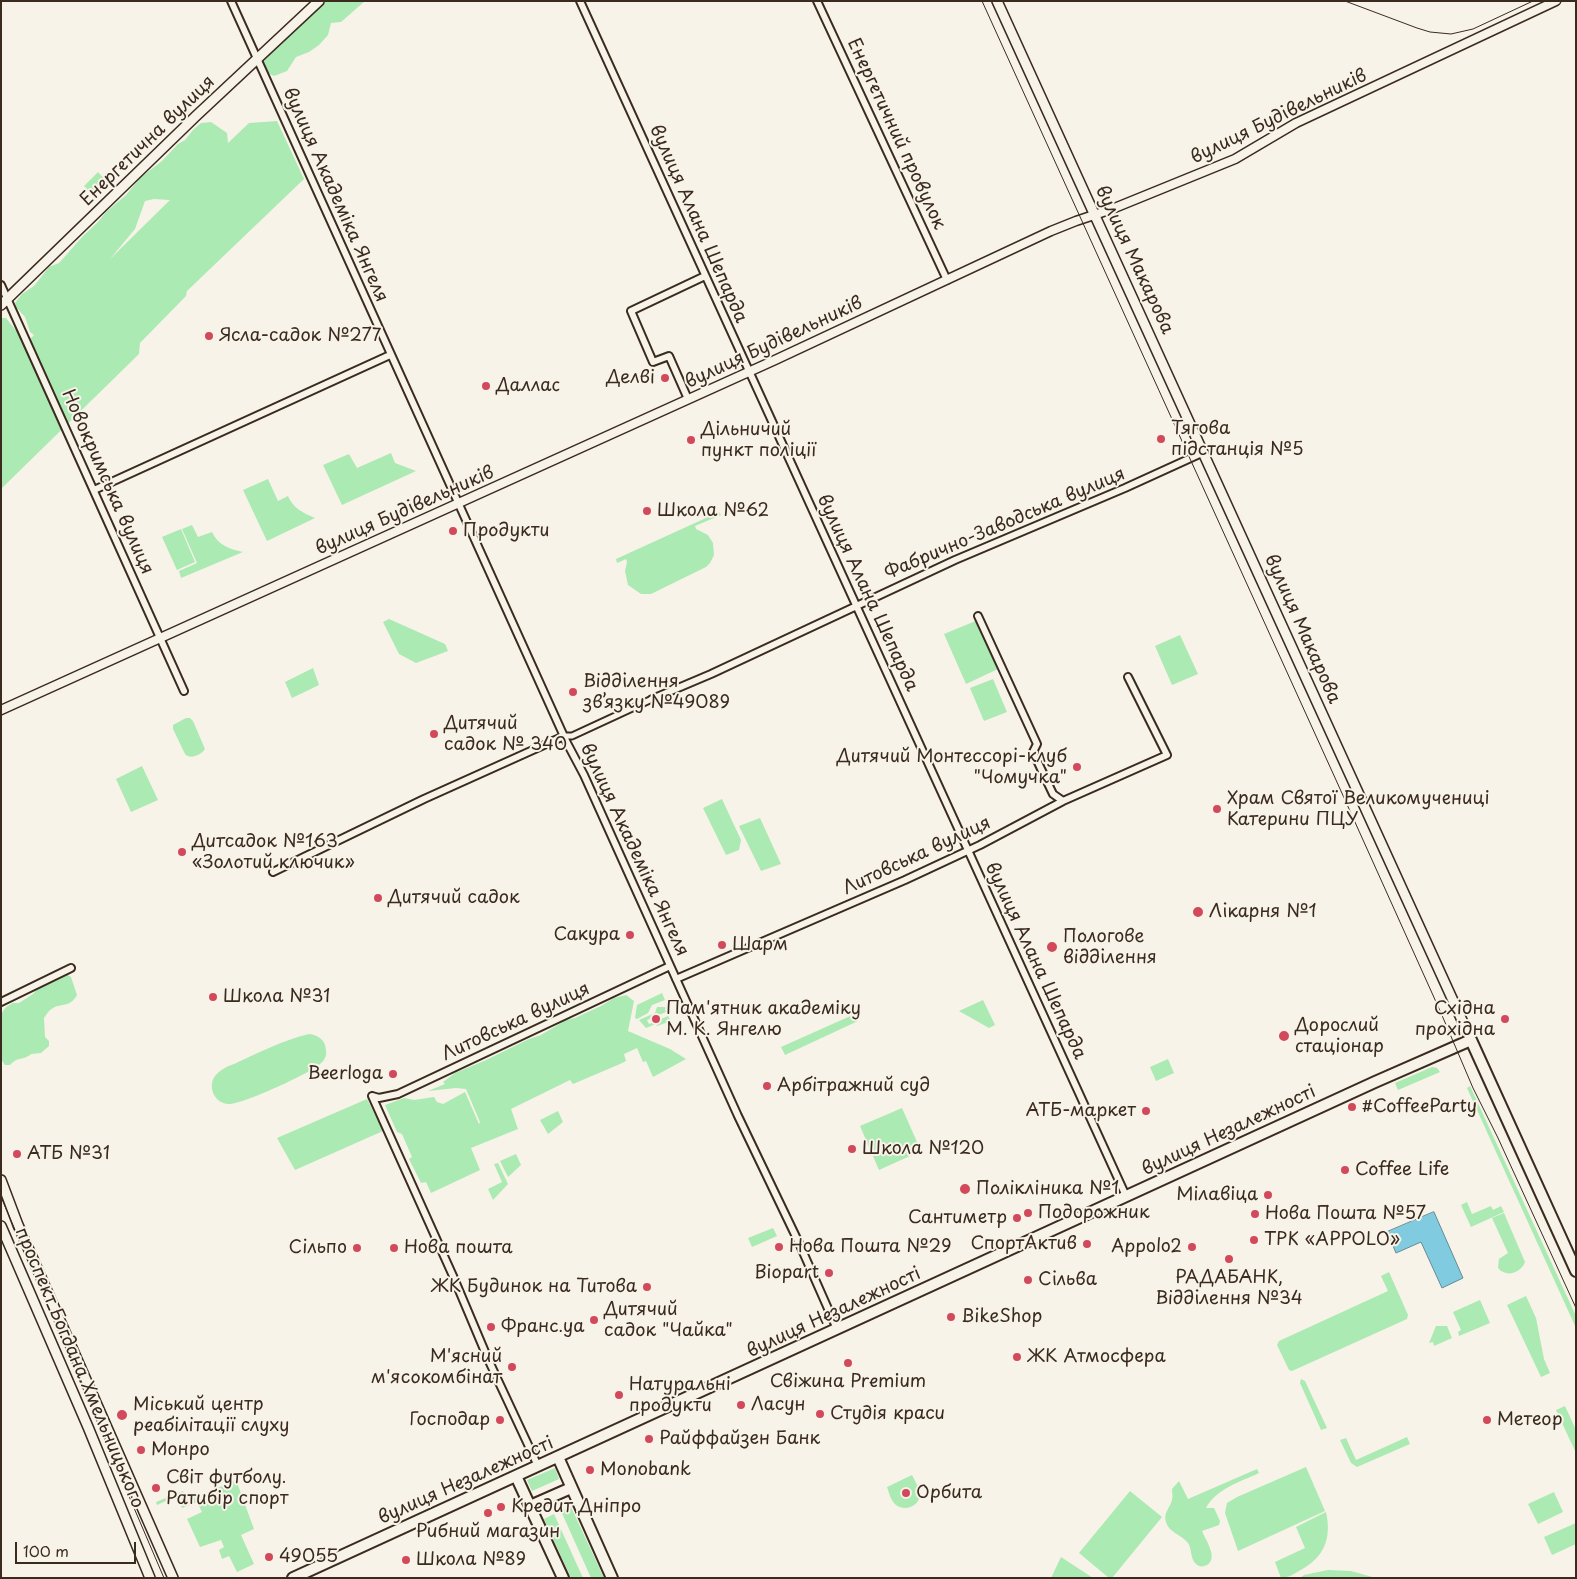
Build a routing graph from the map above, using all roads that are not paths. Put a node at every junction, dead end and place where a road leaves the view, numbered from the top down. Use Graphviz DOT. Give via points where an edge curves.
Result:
graph roads {
  1 [pos="231,1"];
  2 [pos="319,1"];
  3 [pos="580,1"];
  4 [pos="818,1"];
  5 [pos="997,1"];
  6 [pos="1556,1"];
  7 [pos="258,59"];
  8 [pos="1095,215"];
  9 [pos="706,276"];
  10 [pos="947,280"];
  11 [pos="1,286"];
  12 [pos="4,302"];
  13 [pos="390,355"];
  14 [pos="749,371"];
  15 [pos="688,399"];
  16 [pos="1204,452"];
  17 [pos="94,490"];
  18 [pos="459,503"];
  19 [pos="856,605"];
  20 [pos="978,616"];
  21 [pos="161,638"];
  22 [pos="1128,677"];
  23 [pos="184,691"];
  24 [pos="652,699"];
  25 [pos="1,710"];
  26 [pos="564,736"];
  27 [pos="1063,801"];
  28 [pos="968,851"];
  29 [pos="273,872"];
  30 [pos="670,966"];
  31 [pos="71,968"];
  32 [pos="676,979"];
  33 [pos="1,1002"];
  34 [pos="1471,1040"];
  35 [pos="1,1180"];
  36 [pos="1126,1196"];
  37 [pos="1,1226"];
  38 [pos="1576,1270"];
  39 [pos="837,1329"];
  40 [pos="558,1457"];
  41 [pos="538,1466"];
  42 [pos="516,1476"];
  43 [pos="572,1488"];
  44 [pos="530,1506"];
  45 [pos="150,1578"];
  46 [pos="172,1578"];
  47 [pos="292,1578"];
  48 [pos="563,1578"];
  49 [pos="612,1578"];
  1 -- 7 [label="street, вулиця Академіка Янгеля"];
  2 -- 7 [label="main road, Енергетична вулиця"];
  3 -- 9 [label="street, вулиця Алана Шепарда"];
  4 -- 10 [label="street, Енергетичний провулок"];
  5 -- 8 [label="main road, вулиця Макарова"];
  6 -- 8 [label="street, вулиця Будівельників" via="1296,123 1234,160"];
  7 -- 12 [label="main road, Енергетична вулиця"];
  7 -- 13 [label="street, вулиця Академіка Янгеля"];
  8 -- 10 [label="street, вулиця Будівельників" via="1052,231"];
  8 -- 16 [label="main road, вулиця Макарова"];
  9 -- 14 [label="street, вулиця Алана Шепарда"];
  9 -- 15 [label="street" via="631,311 653,362 669,356"];
  10 -- 14 [label="street, вулиця Будівельників"];
  11 -- 12 [label="street, Новокримська вулиця"];
  12 -- 17 [label="street, Новокримська вулиця"];
  13 -- 17 [label="street"];
  13 -- 18 [label="street, вулиця Академіка Янгеля"];
  14 -- 15 [label="street, вулиця Будівельників"];
  14 -- 19 [label="street, вулиця Алана Шепарда"];
  15 -- 18 [label="street, вулиця Будівельників"];
  16 -- 19 [label="street, Фабрично-Заводська вулиця"];
  16 -- 34 [label="main road, вулиця Макарова"];
  17 -- 21 [label="street, Новокримська вулиця"];
  18 -- 21 [label="street, вулиця Будівельників"];
  18 -- 26 [label="street, вулиця Академіка Янгеля"];
  19 -- 24 [label="street, Фабрично-Заводська вулиця"];
  19 -- 28 [label="street, вулиця Алана Шепарда"];
  20 -- 27 [label="street" via="1037,744 1033,752 1053,794"];
  21 -- 23 [label="street, Новокримська вулиця"];
  21 -- 25 [label="street, вулиця Будівельників"];
  22 -- 27 [label="street, Литовська вулиця" via="1167,755"];
  24 -- 26 [label="street, Фабрично-Заводська вулиця" via="572,736"];
  26 -- 29 [label="street, Фабрично-Заводська вулиця"];
  26 -- 30 [label="street, вулиця Академіка Янгеля"];
  27 -- 28 [label="street, Литовська вулиця"];
  28 -- 32 [label="street, Литовська вулиця"];
  28 -- 36 [label="street, вулиця Алана Шепарда"];
  30 -- 32 [label="street, вулиця Академіка Янгеля"];
  30 -- 41 [label="street, Литовська вулиця" via="398,1094 372,1096"];
  31 -- 33 [label="street"];
  32 -- 39 [label="street, вулиця Академіка Янгеля"];
  34 -- 36 [label="main road, вулиця Незалежності"];
  34 -- 38 [label="main road, вулиця Макарова"];
  35 -- 46 [label="main road, проспект Богдана Хмельницького"];
  36 -- 39 [label="main road, вулиця Незалежності"];
  37 -- 45 [label="main road, проспект Богдана Хмельницького"];
  39 -- 40 [label="main road, вулиця Незалежності"];
  40 -- 41 [label="main road, вулиця Незалежності"];
  40 -- 43 [label="main road"];
  41 -- 42 [label="main road, вулиця Незалежності"];
  42 -- 44 [label="main road"];
  42 -- 47 [label="main road, вулиця Незалежності"];
  43 -- 44 [label="main road"];
  43 -- 49 [label="main road"];
  44 -- 48 [label="main road"];
}
